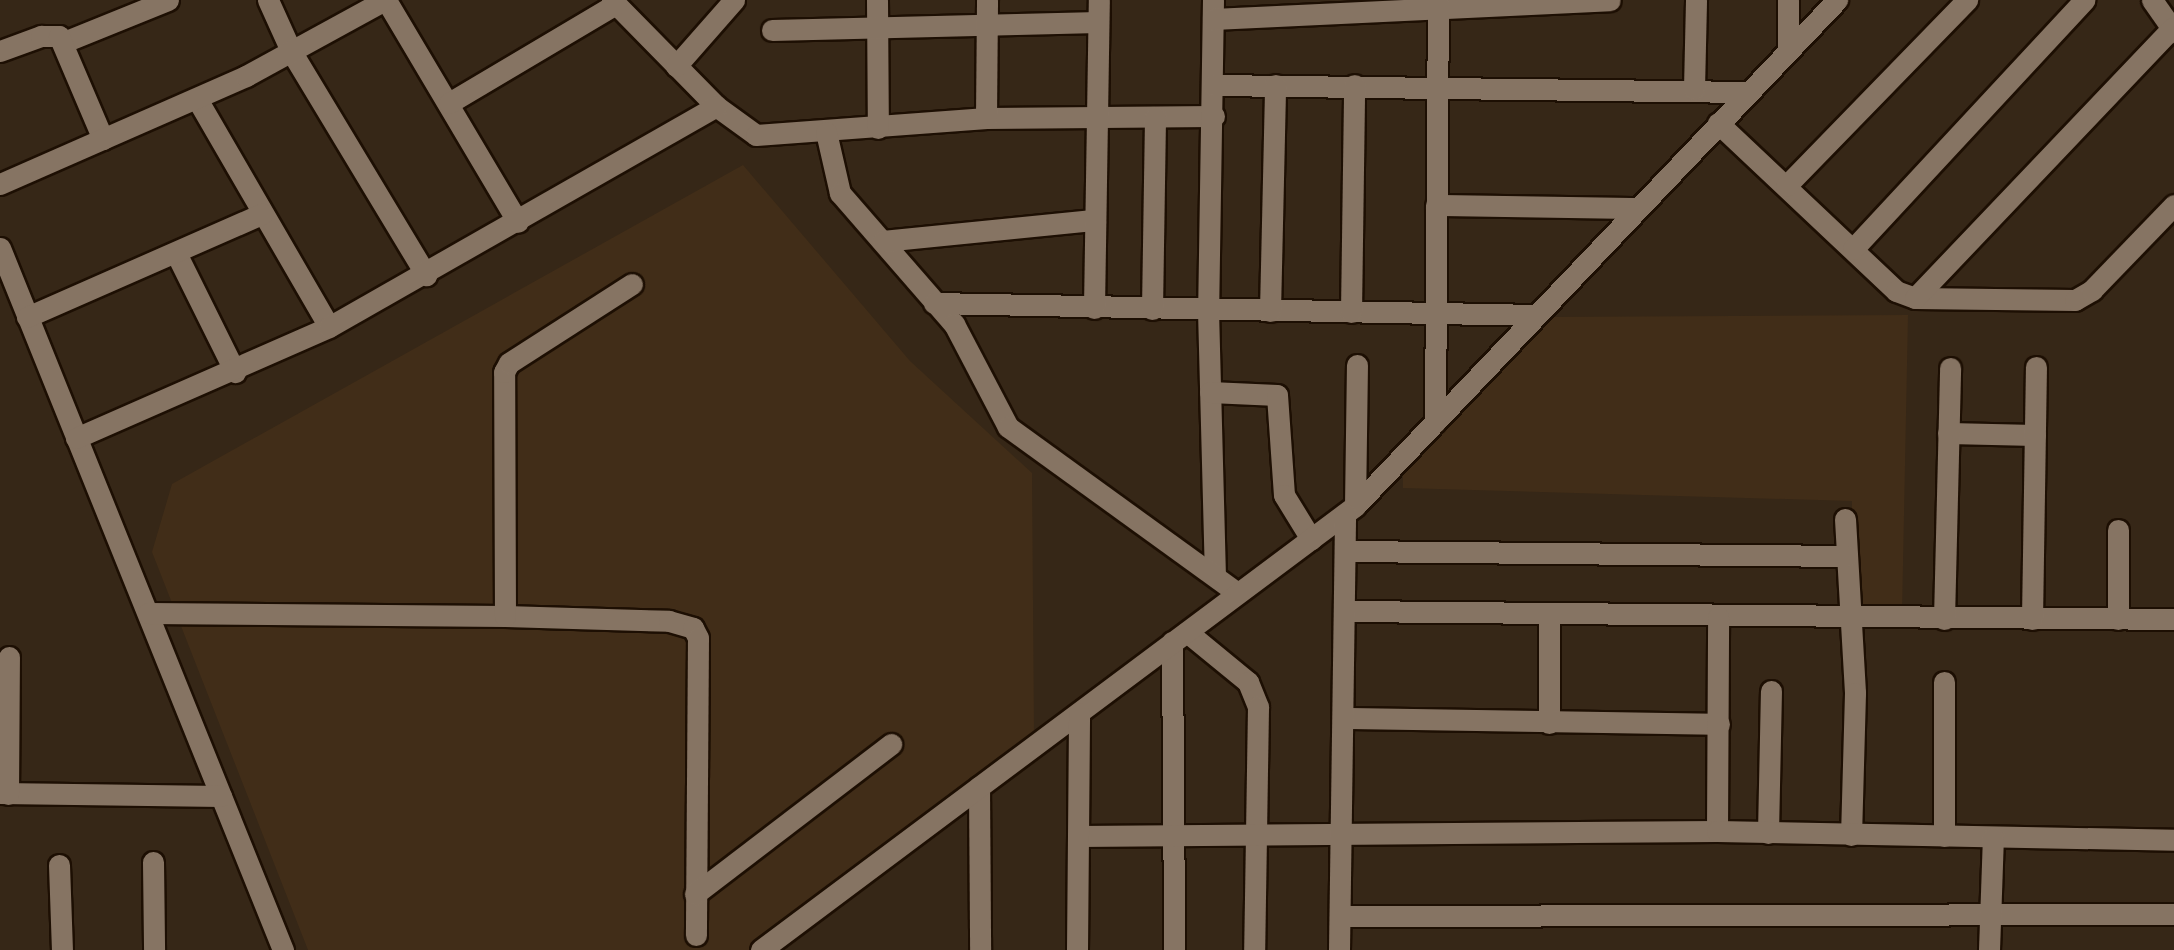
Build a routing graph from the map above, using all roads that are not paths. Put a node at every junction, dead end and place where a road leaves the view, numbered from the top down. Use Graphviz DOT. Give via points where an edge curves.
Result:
graph roads {
  1 [pos="168,0"];
  2 [pos="268,0"];
  3 [pos="386,0"];
  4 [pos="734,0"];
  5 [pos="877,0"];
  6 [pos="987,0"];
  7 [pos="1099,0"];
  8 [pos="1610,0"];
  9 [pos="1696,0"];
  10 [pos="1788,0"];
  11 [pos="1837,0"];
  12 [pos="1967,0"];
  13 [pos="2084,0"];
  14 [pos="2152,0"];
  15 [pos="614,2"];
  16 [pos="1527,2"];
  17 [pos="1438,4"];
  18 [pos="1325,7"];
  19 [pos="1213,9"];
  20 [pos="1098,22"];
  21 [pos="987,23"];
  22 [pos="877,27"];
  23 [pos="772,30"];
  24 [pos="2173,30"];
  25 [pos="64,42"];
  26 [pos="0,51"];
  27 [pos="291,51"];
  28 [pos="1788,51"];
  29 [pos="676,66"];
  30 [pos="1213,85"];
  31 [pos="1275,85"];
  32 [pos="1354,85"];
  33 [pos="1437,85"];
  34 [pos="1694,89"];
  35 [pos="1745,92"];
  36 [pos="197,99"];
  37 [pos="449,103"];
  38 [pos="716,106"];
  39 [pos="1214,116"];
  40 [pos="1096,117"];
  41 [pos="1155,117"];
  42 [pos="986,118"];
  43 [pos="1718,123"];
  44 [pos="878,128"];
  45 [pos="826,132"];
  46 [pos="103,139"];
  47 [pos="0,184"];
  48 [pos="1786,186"];
  49 [pos="1436,205"];
  50 [pos="2174,205"];
  51 [pos="1636,208"];
  52 [pos="262,214"];
  53 [pos="1095,220"];
  54 [pos="518,222"];
  55 [pos="883,241"];
  56 [pos="0,248"];
  57 [pos="1852,249"];
  58 [pos="176,253"];
  59 [pos="426,275"];
  60 [pos="632,284"];
  61 [pos="1915,298"];
  62 [pos="934,303"];
  63 [pos="1094,308"];
  64 [pos="1152,309"];
  65 [pos="1208,310"];
  66 [pos="1270,311"];
  67 [pos="1351,312"];
  68 [pos="1436,313"];
  69 [pos="1535,315"];
  70 [pos="27,317"];
  71 [pos="329,327"];
  72 [pos="1357,365"];
  73 [pos="1950,368"];
  74 [pos="2036,368"];
  75 [pos="235,372"];
  76 [pos="1210,392"];
  77 [pos="1435,422"];
  78 [pos="1948,433"];
  79 [pos="2035,435"];
  80 [pos="75,438"];
  81 [pos="1350,510"];
  82 [pos="1845,519"];
  83 [pos="2118,530"];
  84 [pos="1311,539"];
  85 [pos="1347,551"];
  86 [pos="1847,556"];
  87 [pos="1215,576"];
  88 [pos="1237,593"];
  89 [pos="1346,611"];
  90 [pos="148,613"];
  91 [pos="1549,613"];
  92 [pos="505,616"];
  93 [pos="1718,617"];
  94 [pos="1850,618"];
  95 [pos="1944,619"];
  96 [pos="2032,619"];
  97 [pos="2118,619"];
  98 [pos="2174,619"];
  99 [pos="1180,637"];
  100 [pos="9,657"];
  101 [pos="1944,682"];
  102 [pos="1771,691"];
  103 [pos="1079,713"];
  104 [pos="1344,718"];
  105 [pos="1549,723"];
  106 [pos="1719,724"];
  107 [pos="891,744"];
  108 [pos="979,787"];
  109 [pos="4,794"];
  110 [pos="221,796"];
  111 [pos="1342,831"];
  112 [pos="1717,831"];
  113 [pos="1768,833"];
  114 [pos="1177,835"];
  115 [pos="1255,835"];
  116 [pos="1851,835"];
  117 [pos="1078,836"];
  118 [pos="1944,836"];
  119 [pos="1993,838"];
  120 [pos="2174,840"];
  121 [pos="153,862"];
  122 [pos="59,865"];
  123 [pos="695,894"];
  124 [pos="2174,914"];
  125 [pos="1340,916"];
  126 [pos="1990,918"];
  127 [pos="696,935"];
  128 [pos="62,950"];
  129 [pos="154,950"];
  130 [pos="284,950"];
  131 [pos="760,950"];
  132 [pos="980,950"];
  133 [pos="1077,950"];
  134 [pos="1174,950"];
  135 [pos="1254,950"];
  136 [pos="1339,950"];
  137 [pos="1989,950"];
  1 -- 25 [label="street"];
  2 -- 27 [label="street"];
  3 -- 27 [label="street"];
  3 -- 37 [label="street"];
  4 -- 29 [label="street"];
  5 -- 22 [label="street"];
  6 -- 21 [label="street"];
  7 -- 20 [label="street"];
  8 -- 16 [label="street"];
  9 -- 34 [label="street"];
  10 -- 28 [label="street"];
  11 -- 28 [label="street"];
  12 -- 48 [label="street"];
  13 -- 57 [label="street"];
  14 -- 24 [label="street"];
  15 -- 29 [label="street"];
  15 -- 37 [label="street"];
  16 -- 17 [label="street"];
  17 -- 18 [label="street"];
  17 -- 33 [label="street"];
  18 -- 19 [label="street"];
  19 -- 30 [label="street"];
  20 -- 21 [label="street"];
  20 -- 40 [label="street"];
  21 -- 22 [label="street"];
  21 -- 42 [label="street"];
  22 -- 23 [label="street"];
  22 -- 44 [label="street"];
  24 -- 61 [label="street"];
  25 -- 26 [label="street" via="49,34"];
  25 -- 46 [label="street"];
  27 -- 36 [label="street"];
  27 -- 59 [label="street"];
  28 -- 35 [label="street"];
  29 -- 38 [label="street"];
  30 -- 31 [label="street"];
  30 -- 39 [label="street"];
  31 -- 32 [label="street"];
  31 -- 66 [label="street"];
  32 -- 33 [label="street"];
  32 -- 67 [label="street"];
  33 -- 34 [label="street"];
  33 -- 49 [label="street"];
  34 -- 35 [label="street"];
  35 -- 43 [label="street"];
  36 -- 46 [label="street"];
  36 -- 52 [label="street"];
  37 -- 54 [label="street"];
  38 -- 45 [label="street" via="756,135"];
  38 -- 54 [label="street"];
  39 -- 41 [label="street"];
  39 -- 65 [label="street"];
  40 -- 41 [label="street"];
  40 -- 42 [label="street"];
  40 -- 53 [label="street"];
  41 -- 64 [label="street"];
  42 -- 44 [label="street"];
  43 -- 48 [label="street"];
  43 -- 51 [label="street"];
  44 -- 45 [label="street"];
  45 -- 55 [label="street" via="840,193"];
  46 -- 47 [label="street"];
  48 -- 57 [label="street"];
  49 -- 51 [label="street"];
  49 -- 68 [label="street"];
  50 -- 61 [label="street" via="2092,290 2075,300"];
  51 -- 69 [label="street"];
  52 -- 58 [label="street"];
  52 -- 71 [label="street"];
  53 -- 55 [label="street"];
  53 -- 63 [label="street"];
  54 -- 59 [label="street"];
  55 -- 62 [label="street"];
  56 -- 70 [label="street"];
  57 -- 61 [label="street" via="1896,291"];
  58 -- 70 [label="street"];
  58 -- 75 [label="street"];
  59 -- 71 [label="street"];
  60 -- 92 [label="street" via="509,363 504,372"];
  62 -- 63 [label="street"];
  62 -- 87 [label="street" via="958,330 1008,427"];
  63 -- 64 [label="street"];
  64 -- 65 [label="street"];
  65 -- 66 [label="street"];
  65 -- 76 [label="street"];
  66 -- 67 [label="street"];
  67 -- 68 [label="street"];
  68 -- 69 [label="street"];
  68 -- 77 [label="street"];
  69 -- 77 [label="street"];
  70 -- 80 [label="street"];
  71 -- 75 [label="street"];
  72 -- 81 [label="street"];
  73 -- 78 [label="street"];
  74 -- 79 [label="street"];
  75 -- 80 [label="street"];
  76 -- 84 [label="street" via="1277,395 1284,495"];
  76 -- 87 [label="street"];
  77 -- 81 [label="street"];
  78 -- 79 [label="street"];
  78 -- 95 [label="street"];
  79 -- 96 [label="street"];
  80 -- 90 [label="street"];
  81 -- 84 [label="street"];
  81 -- 85 [label="street"];
  82 -- 86 [label="street"];
  83 -- 97 [label="street"];
  84 -- 88 [label="street"];
  85 -- 86 [label="street"];
  85 -- 89 [label="street"];
  86 -- 94 [label="street"];
  87 -- 88 [label="street"];
  88 -- 99 [label="street"];
  89 -- 91 [label="street"];
  89 -- 104 [label="street"];
  90 -- 92 [label="street"];
  90 -- 110 [label="street"];
  91 -- 93 [label="street"];
  91 -- 105 [label="street"];
  92 -- 123 [label="street" via="669,621 693,628 698,638"];
  93 -- 94 [label="street"];
  93 -- 106 [label="street"];
  94 -- 95 [label="street"];
  94 -- 116 [label="street" via="1855,693"];
  95 -- 96 [label="street"];
  96 -- 97 [label="street"];
  97 -- 98 [label="street"];
  99 -- 103 [label="street"];
  99 -- 114 [label="street"];
  99 -- 115 [label="street" via="1255,694 1260,720"];
  100 -- 109 [label="street"];
  101 -- 118 [label="street"];
  102 -- 113 [label="street"];
  103 -- 108 [label="street"];
  103 -- 117 [label="street"];
  104 -- 105 [label="street"];
  104 -- 111 [label="street"];
  105 -- 106 [label="street"];
  106 -- 112 [label="street"];
  107 -- 123 [label="street"];
  108 -- 131 [label="street"];
  108 -- 132 [label="street"];
  109 -- 110 [label="street"];
  110 -- 130 [label="street"];
  111 -- 112 [label="street"];
  111 -- 115 [label="street"];
  111 -- 125 [label="street"];
  112 -- 113 [label="street"];
  113 -- 116 [label="street"];
  114 -- 115 [label="street"];
  114 -- 117 [label="street"];
  114 -- 134 [label="street"];
  115 -- 135 [label="street"];
  116 -- 118 [label="street"];
  117 -- 133 [label="street"];
  118 -- 119 [label="street"];
  119 -- 120 [label="street"];
  119 -- 126 [label="street"];
  121 -- 129 [label="street"];
  122 -- 128 [label="street"];
  123 -- 127 [label="street"];
  124 -- 126 [label="street"];
  125 -- 126 [label="street"];
  125 -- 136 [label="street"];
  126 -- 137 [label="street"];
}
